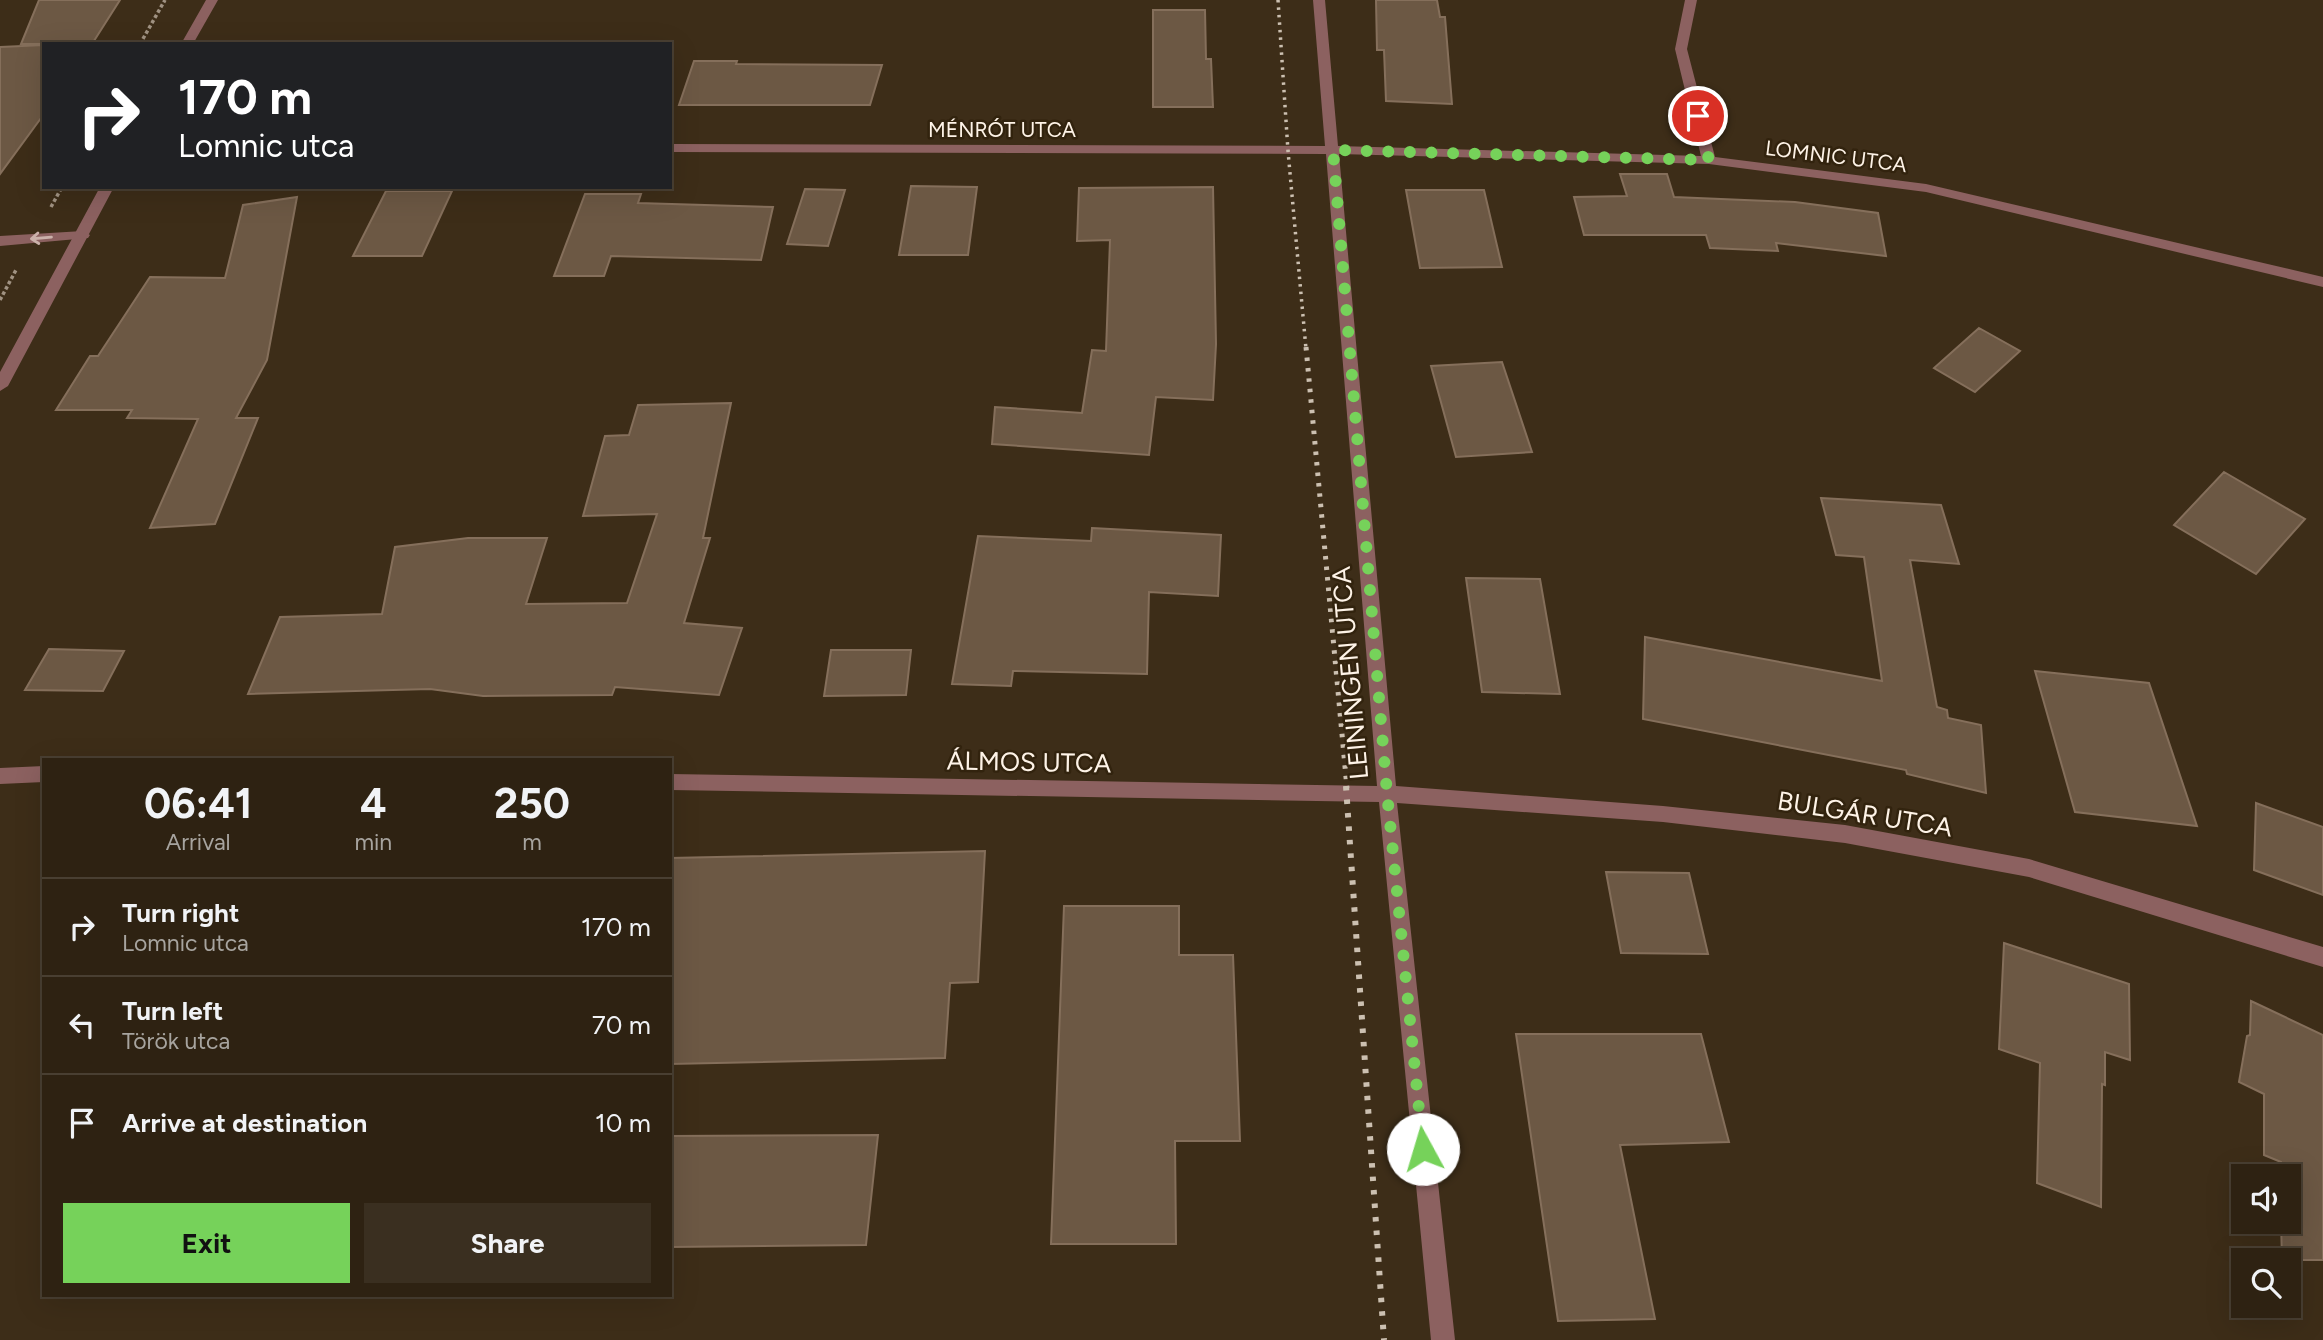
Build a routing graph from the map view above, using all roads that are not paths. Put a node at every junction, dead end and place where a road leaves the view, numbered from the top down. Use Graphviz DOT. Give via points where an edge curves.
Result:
graph roads {
  1 [pos="212,0"];
  2 [pos="1319,0"];
  3 [pos="1691,0"];
  4 [pos="188,42"];
  5 [pos="672,148"];
  6 [pos="1333,150"];
  7 [pos="1709,160"];
  8 [pos="106,189"];
  9 [pos="83,235"];
  10 [pos="0,241"];
  11 [pos="2323,282"];
  12 [pos="0,386"];
  13 [pos="42,774"];
  14 [pos="0,776"];
  15 [pos="672,782"];
  16 [pos="1387,793"];
  17 [pos="2323,957"];
  18 [pos="1443,1340"];
  1 -- 4 [label="street"];
  2 -- 6 [label="street, LEININGEN UTCA"];
  3 -- 7 [label="street" via="1681,48"];
  5 -- 6 [label="street, MÉNRÓT UTCA"];
  6 -- 7 [label="street, LOMNIC UTCA"];
  6 -- 16 [label="street, LEININGEN UTCA"];
  7 -- 11 [label="street, LOMNIC UTCA" via="1926,188"];
  8 -- 9 [label="street"];
  9 -- 10 [label="street, one-way"];
  9 -- 12 [label="street"];
  13 -- 14 [label="street"];
  15 -- 16 [label="street, ÁLMOS UTCA"];
  16 -- 17 [label="street, BULGÁR UTCA" via="1663,814 1844,834 2029,868"];
  16 -- 18 [label="street, LEININGEN UTCA"];
}
